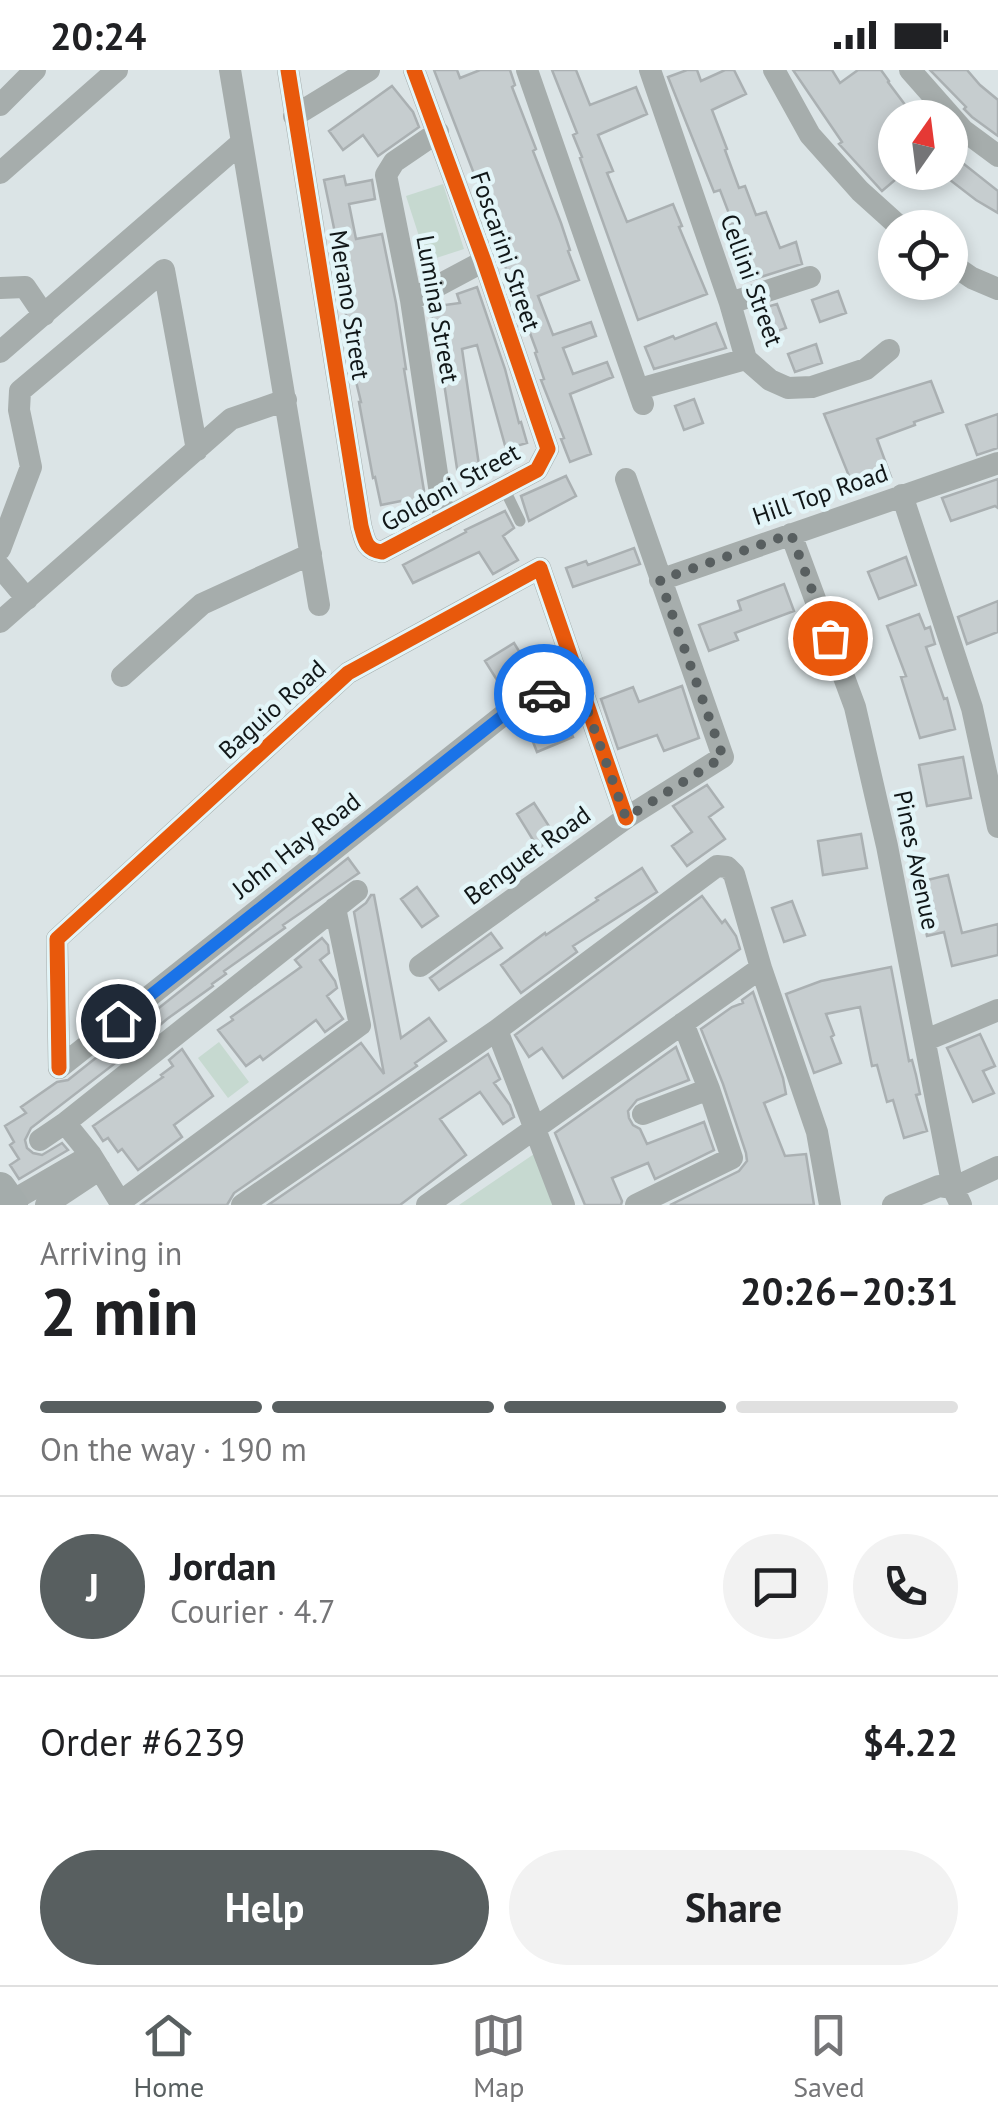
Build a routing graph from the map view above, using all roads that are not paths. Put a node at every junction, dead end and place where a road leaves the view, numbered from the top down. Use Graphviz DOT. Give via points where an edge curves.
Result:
graph roads {
  1 [pos="35,70"];
  2 [pos="117,70"];
  3 [pos="230,70"];
  4 [pos="288,70"];
  5 [pos="369,70"];
  6 [pos="414,70"];
  7 [pos="527,70"];
  8 [pos="650,70"];
  9 [pos="774,70"];
  10 [pos="910,70"];
  11 [pos="0,105"];
  12 [pos="294,116"];
  13 [pos="438,132"];
  14 [pos="241,143"];
  15 [pos="998,156"];
  16 [pos="0,173"];
  17 [pos="882,210"];
  18 [pos="484,261"];
  19 [pos="968,275"];
  20 [pos="810,277"];
  21 [pos="0,288"];
  22 [pos="998,289"];
  23 [pos="411,300"];
  24 [pos="730,302"];
  25 [pos="44,315"];
  26 [pos="888,350"];
  27 [pos="0,352"];
  28 [pos="746,359"];
  29 [pos="286,400"];
  30 [pos="548,449"];
  31 [pos="198,450"];
  32 [pos="998,462"];
  33 [pos="626,478"];
  34 [pos="504,488"];
  35 [pos="902,494"];
  36 [pos="444,520"];
  37 [pos="520,521"];
  38 [pos="791,534"];
  39 [pos="367,546"];
  40 [pos="0,549"];
  41 [pos="310,554"];
  42 [pos="0,566"];
  43 [pos="660,580"];
  44 [pos="27,599"];
  45 [pos="319,605"];
  46 [pos="0,622"];
  47 [pos="122,676"];
  48 [pos="576,678"];
  49 [pos="626,818"];
  50 [pos="998,826"];
  51 [pos="357,892"];
  52 [pos="335,908"];
  53 [pos="420,966"];
  54 [pos="762,968"];
  55 [pos="998,1010"];
  56 [pos="683,1023"];
  57 [pos="497,1030"];
  58 [pos="926,1040"];
  59 [pos="58,1068"];
  60 [pos="709,1089"];
  61 [pos="642,1114"];
  62 [pos="65,1123"];
  63 [pos="536,1128"];
  64 [pos="40,1140"];
  65 [pos="95,1162"];
  66 [pos="998,1166"];
  67 [pos="957,1197"];
  68 [pos="6,1199"];
  69 [pos="121,1204"];
  70 [pos="46,1205"];
  71 [pos="242,1205"];
  72 [pos="427,1205"];
  73 [pos="564,1205"];
  74 [pos="636,1205"];
  75 [pos="830,1205"];
  76 [pos="893,1205"];
  1 -- 11 [label="street"];
  2 -- 16 [label="street"];
  3 -- 14 [label="street"];
  4 -- 12 [label="street, Merano Street"];
  5 -- 12 [label="street"];
  6 -- 13 [label="street, Foscarini Street"];
  7 -- 28 [label="street" via="641,396"];
  8 -- 24 [label="street, Cellini Street"];
  9 -- 17 [label="street" via="810,136"];
  10 -- 15 [label="street" via="963,130"];
  12 -- 39 [label="street, Merano Street"];
  13 -- 18 [label="street, Foscarini Street"];
  13 -- 23 [label="street, Lumina Street" via="386,174"];
  14 -- 25 [label="street"];
  14 -- 29 [label="street"];
  18 -- 23 [label="street"];
  18 -- 30 [label="street, Foscarini Street"];
  19 -- 22 [label="street"];
  20 -- 24 [label="street"];
  21 -- 25 [label="street" via="25,287"];
  23 -- 36 [label="street, Lumina Street"];
  24 -- 28 [label="street, Cellini Street"];
  25 -- 27 [label="street"];
  26 -- 28 [label="street, Cellini Street" via="866,370 812,387 788,388"];
  29 -- 31 [label="street" via="232,419"];
  29 -- 41 [label="street"];
  30 -- 34 [label="street, Goldoni Street" via="537,470"];
  31 -- 40 [label="street" via="164,270 20,392 31,466"];
  31 -- 44 [label="street"];
  32 -- 35 [label="street, Hill Top Road"];
  33 -- 43 [label="street, Benguet Road"];
  34 -- 36 [label="street, Goldoni Street"];
  34 -- 37 [label="lane"];
  35 -- 38 [label="street, Hill Top Road"];
  35 -- 50 [label="street" via="972,708"];
  36 -- 39 [label="street, Goldoni Street" via="391,549"];
  38 -- 43 [label="street, Hill Top Road"];
  38 -- 58 [label="street, Pines Avenue" via="855,706"];
  41 -- 45 [label="street"];
  41 -- 47 [label="street" via="202,604"];
  42 -- 44 [label="street"];
  43 -- 49 [label="street, Benguet Road" via="723,757"];
  44 -- 46 [label="street"];
  48 -- 49 [label="street, Baguio Road"];
  48 -- 59 [label="street, John Hay Road" via="506,713"];
  48 -- 59 [label="street, Baguio Road" via="540,568 348,672 56,939"];
  49 -- 53 [label="street, Benguet Road"];
  51 -- 52 [label="street"];
  52 -- 62 [label="street"];
  52 -- 69 [label="street" via="360,1026"];
  54 -- 56 [label="street"];
  54 -- 57 [label="street" via="734,874 716,866"];
  54 -- 75 [label="street" via="818,1132"];
  55 -- 58 [label="street"];
  56 -- 60 [label="street"];
  56 -- 63 [label="street"];
  57 -- 63 [label="street"];
  57 -- 71 [label="street"];
  58 -- 67 [label="street, Pines Avenue"];
  60 -- 61 [label="street"];
  60 -- 74 [label="street" via="732,1158"];
  62 -- 64 [label="street"];
  62 -- 65 [label="street"];
  63 -- 72 [label="street"];
  63 -- 73 [label="street"];
  65 -- 68 [label="street"];
  65 -- 69 [label="street"];
  65 -- 70 [label="street"];
  66 -- 67 [label="street"];
  67 -- 76 [label="street" via="939,1186"];
}
